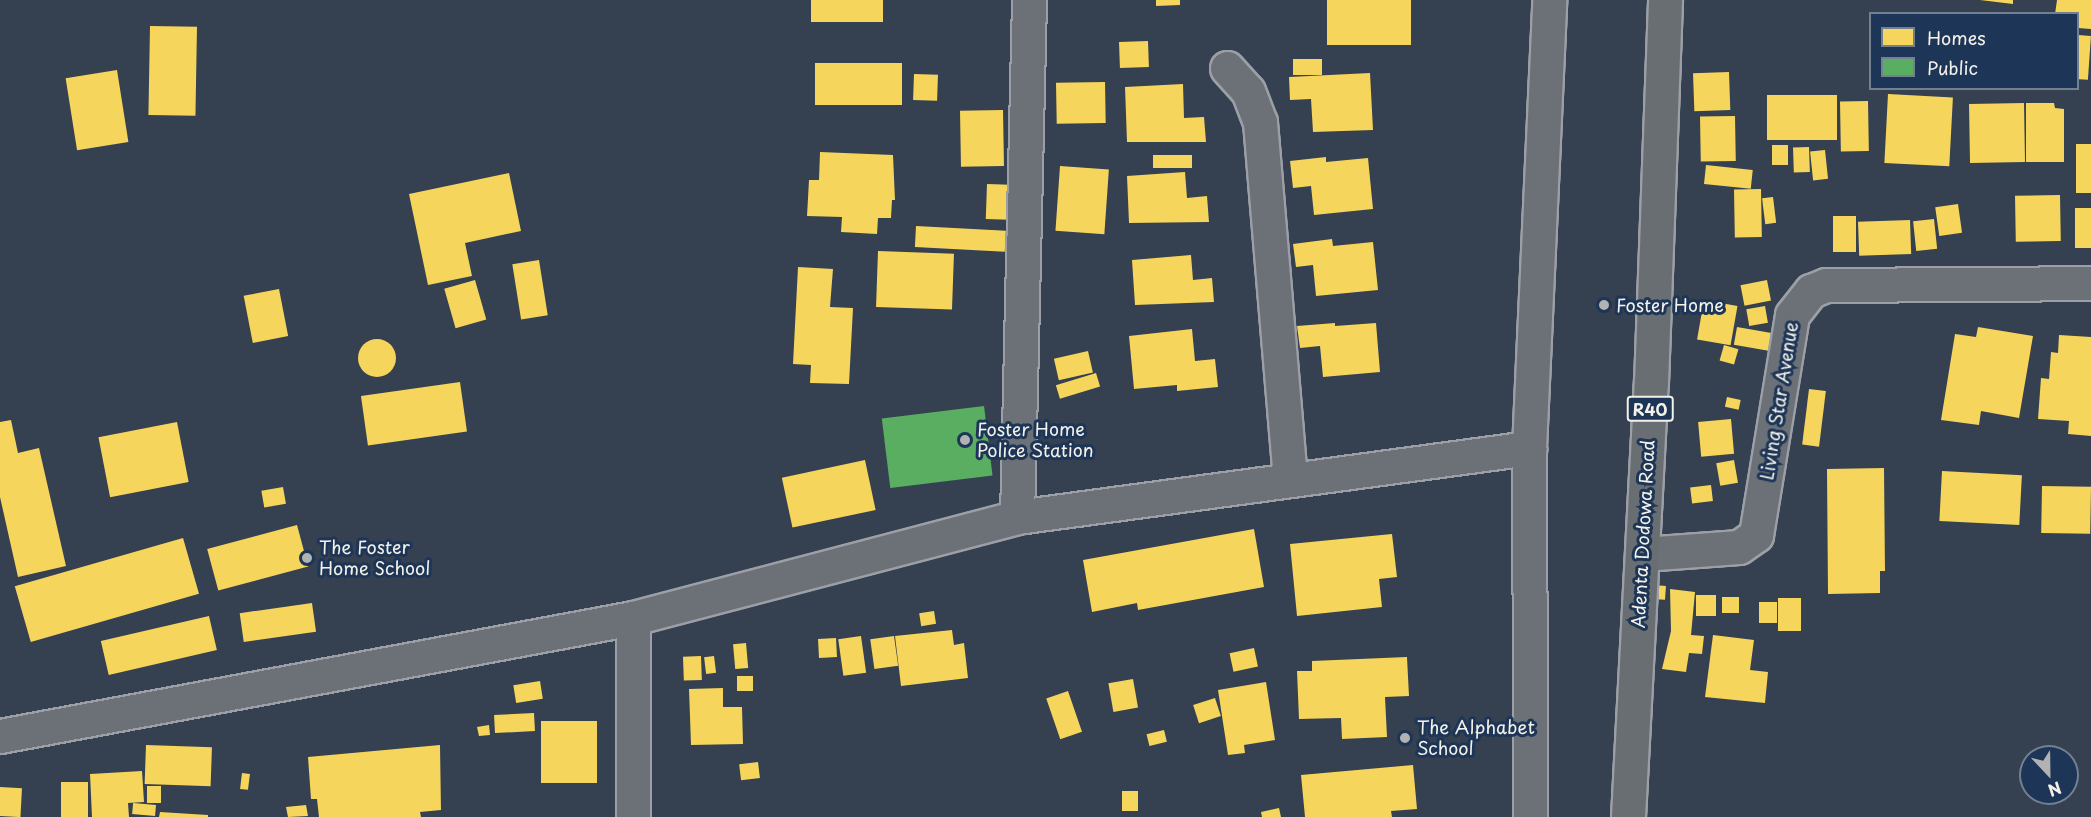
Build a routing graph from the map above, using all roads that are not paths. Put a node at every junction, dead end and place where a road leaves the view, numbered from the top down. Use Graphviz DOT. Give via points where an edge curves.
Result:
graph roads {
  1 [pos="1029,0"];
  2 [pos="1549,0"];
  3 [pos="1665,0"];
  4 [pos="1227,68"];
  5 [pos="2091,283"];
  6 [pos="1529,448"];
  7 [pos="1290,478"];
  8 [pos="1017,517"];
  9 [pos="1642,554"];
  10 [pos="633,618"];
  11 [pos="0,736"];
  12 [pos="633,817"];
  13 [pos="1530,817"];
  14 [pos="1628,817"];
  1 -- 8 [label="street"];
  2 -- 6 [label="street"];
  3 -- 9 [label="main road, Adenta Dodowa Road / R40"];
  4 -- 7 [label="street" via="1248,91 1260,122"];
  5 -- 9 [label="street, Living Star Avenue" via="1826,285 1811,291 1792,315 1756,535 1739,547"];
  6 -- 7 [label="street"];
  6 -- 13 [label="street"];
  7 -- 8 [label="street"];
  8 -- 10 [label="street"];
  9 -- 14 [label="main road, Adenta Dodowa Road / R40"];
  10 -- 11 [label="street"];
  10 -- 12 [label="street"];
}
